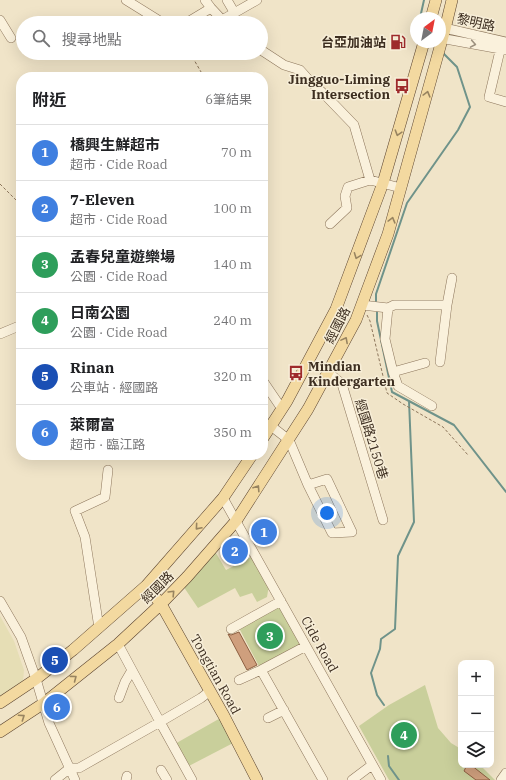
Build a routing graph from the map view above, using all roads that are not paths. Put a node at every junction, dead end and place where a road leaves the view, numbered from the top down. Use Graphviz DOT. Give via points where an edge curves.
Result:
graph roads {
  1 [pos="126,0"];
  2 [pos="227,0"];
  3 [pos="257,0"];
  4 [pos="436,0"];
  5 [pos="452,0"];
  6 [pos="208,4"];
  7 [pos="234,12"];
  8 [pos="433,12"];
  9 [pos="152,16"];
  10 [pos="194,16"];
  11 [pos="219,16"];
  12 [pos="230,16"];
  13 [pos="0,20"];
  14 [pos="446,20"];
  15 [pos="446,34"];
  16 [pos="11,38"];
  17 [pos="504,46"];
  18 [pos="422,48"];
  19 [pos="438,48"];
  20 [pos="268,55"];
  21 [pos="506,102"];
  22 [pos="370,180"];
  23 [pos="383,183"];
  24 [pos="401,188"];
  25 [pos="330,224"];
  26 [pos="452,278"];
  27 [pos="362,305"];
  28 [pos="447,305"];
  29 [pos="388,308"];
  30 [pos="16,327"];
  31 [pos="0,334"];
  32 [pos="440,362"];
  33 [pos="425,363"];
  34 [pos="328,372"];
  35 [pos="393,372"];
  36 [pos="268,388"];
  37 [pos="432,406"];
  38 [pos="282,408"];
  39 [pos="271,426"];
  40 [pos="268,430"];
  41 [pos="288,440"];
  42 [pos="249,460"];
  43 [pos="108,470"];
  44 [pos="308,485"];
  45 [pos="223,498"];
  46 [pos="383,520"];
  47 [pos="236,521"];
  48 [pos="146,586"];
  49 [pos="0,601"];
  50 [pos="281,601"];
  51 [pos="161,604"];
  52 [pos="99,628"];
  53 [pos="232,629"];
  54 [pos="118,644"];
  55 [pos="306,646"];
  56 [pos="132,670"];
  57 [pos="261,670"];
  58 [pos="36,679"];
  59 [pos="239,680"];
  60 [pos="210,691"];
  61 [pos="120,698"];
  62 [pos="0,703"];
  63 [pos="44,703"];
  64 [pos="284,710"];
  65 [pos="268,718"];
  66 [pos="160,722"];
  67 [pos="0,732"];
  68 [pos="372,765"];
  69 [pos="70,768"];
  70 [pos="161,770"];
  71 [pos="506,773"];
  72 [pos="358,778"];
  73 [pos="55,780"];
  74 [pos="75,780"];
  75 [pos="167,780"];
  76 [pos="192,780"];
  77 [pos="257,780"];
  78 [pos="323,780"];
  79 [pos="381,780"];
  80 [pos="502,780"];
  1 -- 9 [label="street"];
  2 -- 7 [label="street"];
  3 -- 7 [label="street"];
  4 -- 8 [label="main road"];
  5 -- 14 [label="main road, 經國路"];
  6 -- 10 [label="street"];
  6 -- 11 [label="street"];
  7 -- 12 [label="street"];
  13 -- 16 [label="street"];
  15 -- 17 [label="street, 黎明路"];
  17 -- 21 [label="street" via="489,98"];
  18 -- 23 [label="main road, 經國路, one-way"];
  24 -- 19 [label="main road, 經國路, one-way"];
  20 -- 22 [label="street" via="284,65 300,70 354,125"];
  22 -- 23 [label="street"];
  22 -- 25 [label="street" via="348,187 345,196 347,208"];
  23 -- 24 [label="street"];
  23 -- 38 [label="main road, 經國路, one-way" via="336,309"];
  27 -- 24 [label="main road, 經國路, one-way" via="388,234"];
  26 -- 28 [label="street"];
  27 -- 29 [label="street"];
  34 -- 27 [label="main road, 經國路, one-way"];
  28 -- 29 [label="street" via="394,305"];
  28 -- 32 [label="street"];
  29 -- 35 [label="street" via="385,339"];
  30 -- 31 [label="street"];
  33 -- 35 [label="street"];
  34 -- 41 [label="main road, 經國路"];
  34 -- 46 [label="street, 經國路2150巷" via="342,384"];
  35 -- 37 [label="street" via="398,386"];
  36 -- 38 [label="street"];
  38 -- 39 [label="main road, 經國路"];
  39 -- 40 [label="main road, 經國路"];
  39 -- 41 [label="street"];
  41 -- 44 [label="street"];
  47 -- 41 [label="main road, 經國路, one-way"];
  42 -- 45 [label="main road, 經國路"];
  43 -- 52 [label="street" via="105,497 75,511 86,537"];
  44 -- 44 [label="street" via="327,478 352,532 332,533"];
  45 -- 47 [label="street, Cide Road"];
  45 -- 48 [label="main road, 經國路, one-way"];
  47 -- 50 [label="street, Cide Road"];
  51 -- 47 [label="main road, 經國路, one-way"];
  48 -- 51 [label="main road, Tongtian Road"];
  48 -- 52 [label="main road, 經國路"];
  49 -- 58 [label="street" via="21,637"];
  50 -- 53 [label="street"];
  50 -- 55 [label="street, Cide Road"];
  51 -- 54 [label="main road, 經國路"];
  51 -- 60 [label="main road, Tongtian Road"];
  52 -- 58 [label="main road, 經國路"];
  54 -- 56 [label="street"];
  63 -- 54 [label="main road, 經國路, one-way"];
  55 -- 57 [label="street"];
  55 -- 68 [label="street, Cide Road"];
  56 -- 61 [label="street"];
  56 -- 66 [label="street"];
  57 -- 59 [label="street"];
  57 -- 64 [label="street"];
  58 -- 62 [label="main road, 經國路"];
  58 -- 63 [label="street"];
  60 -- 66 [label="street"];
  60 -- 77 [label="main road, Tongtian Road"];
  67 -- 63 [label="main road, 經國路, one-way"];
  63 -- 69 [label="street" via="49,723"];
  64 -- 65 [label="street"];
  64 -- 78 [label="street"];
  66 -- 69 [label="street" via="79,768"];
  66 -- 76 [label="street"];
  68 -- 72 [label="street"];
  68 -- 79 [label="street, Cide Road"];
  69 -- 73 [label="street"];
  69 -- 74 [label="street"];
  70 -- 75 [label="street"];
  71 -- 80 [label="street"];
}
